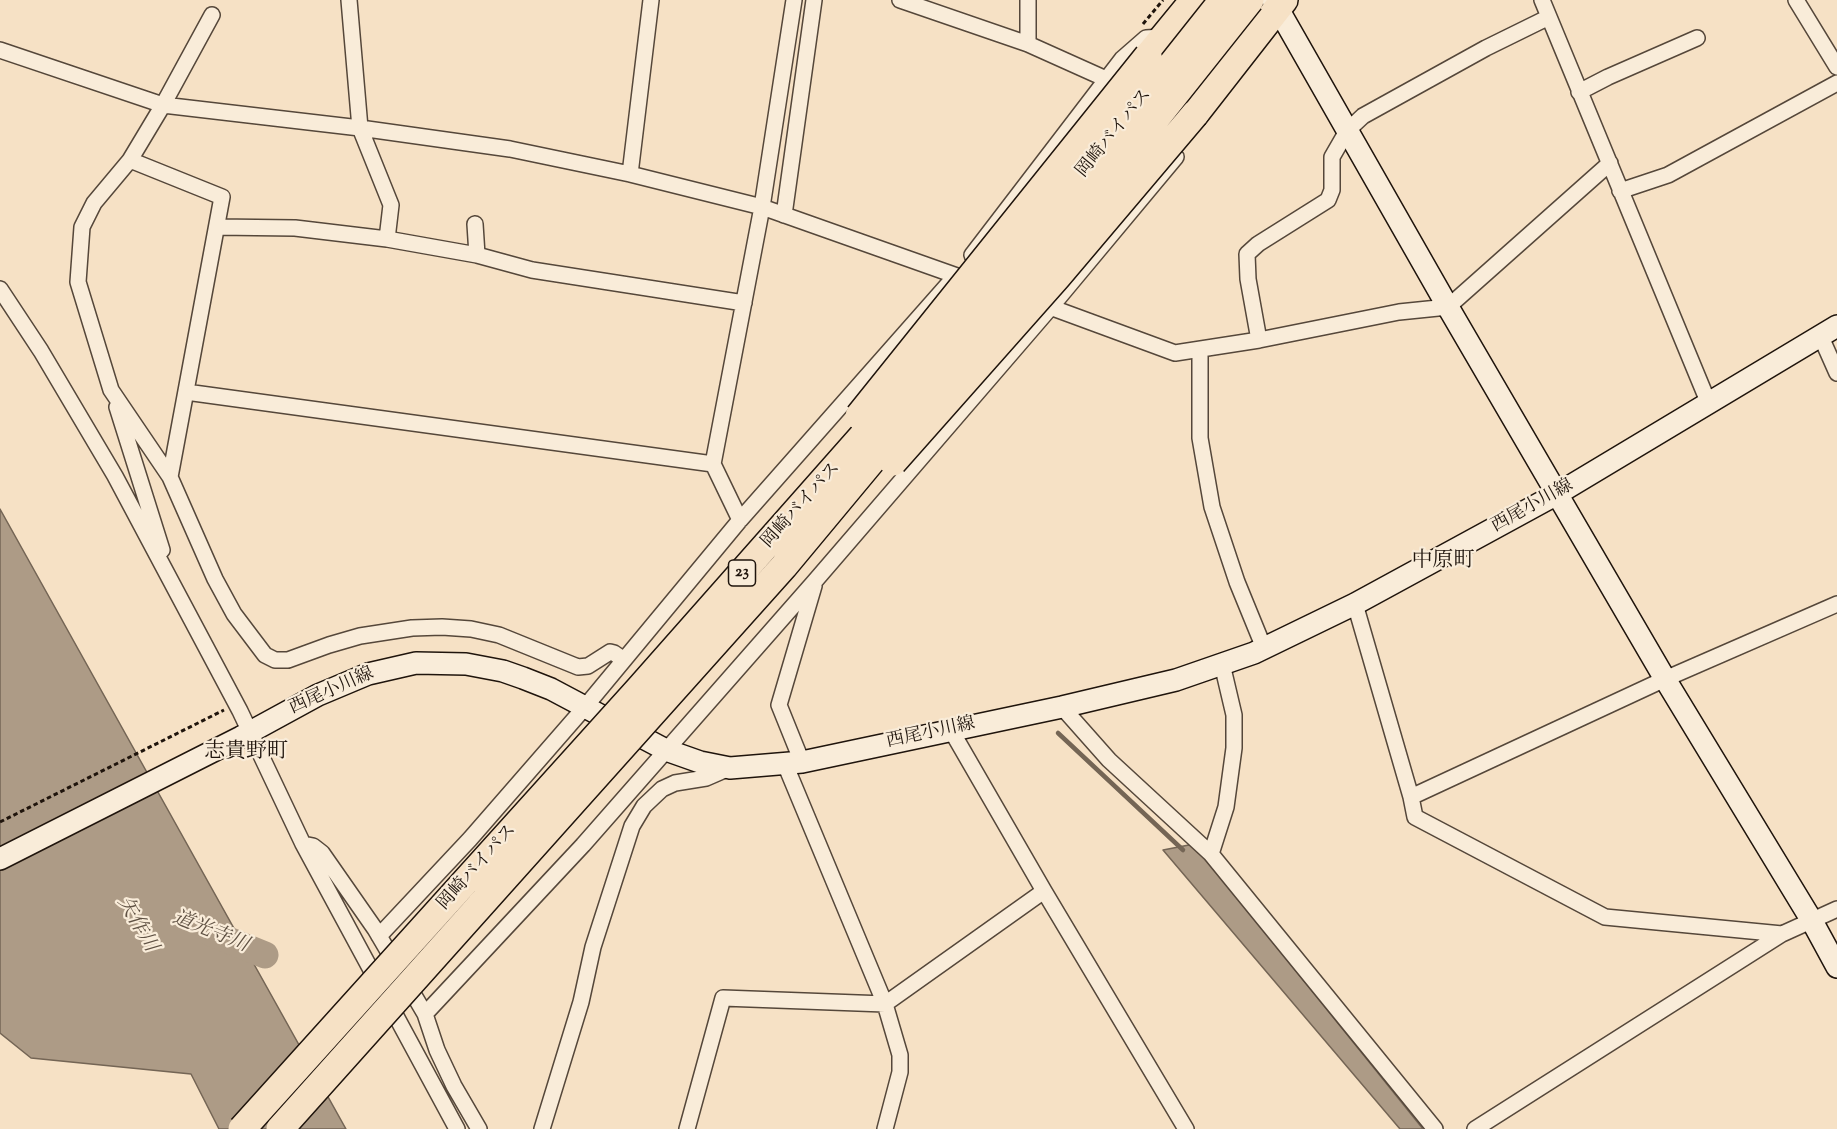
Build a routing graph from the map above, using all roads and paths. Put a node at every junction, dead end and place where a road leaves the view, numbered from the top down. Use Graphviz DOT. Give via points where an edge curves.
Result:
graph roads {
  1 [pos="349,0"];
  2 [pos="651,0"];
  3 [pos="794,0"];
  4 [pos="814,0"];
  5 [pos="1028,0"];
  6 [pos="1163,0"];
  7 [pos="1194,0"];
  8 [pos="1223,0"];
  9 [pos="1250,0"];
  10 [pos="1542,0"];
  11 [pos="1796,0"];
  12 [pos="907,1"];
  13 [pos="1278,3"];
  14 [pos="212,15"];
  15 [pos="1547,18"];
  16 [pos="1697,38"];
  17 [pos="1151,39"];
  18 [pos="1028,44"];
  19 [pos="0,50"];
  20 [pos="1242,54"];
  21 [pos="1837,67"];
  22 [pos="1106,79"];
  23 [pos="1837,82"];
  24 [pos="1579,92"];
  25 [pos="164,105"];
  26 [pos="360,129"];
  27 [pos="1347,131"];
  28 [pos="130,160"];
  29 [pos="1610,164"];
  30 [pos="630,174"];
  31 [pos="1620,191"];
  32 [pos="762,207"];
  33 [pos="784,215"];
  34 [pos="475,224"];
  35 [pos="217,227"];
  36 [pos="387,239"];
  37 [pos="477,255"];
  38 [pos="956,276"];
  39 [pos="0,289"];
  40 [pos="744,303"];
  41 [pos="1051,307"];
  42 [pos="1448,307"];
  43 [pos="1829,332"];
  44 [pos="1259,340"];
  45 [pos="1200,349"];
  46 [pos="1837,373"];
  47 [pos="111,390"];
  48 [pos="186,392"];
  49 [pos="1709,404"];
  50 [pos="713,464"];
  51 [pos="170,477"];
  52 [pos="1557,494"];
  53 [pos="801,507"];
  54 [pos="740,520"];
  55 [pos="784,566"];
  56 [pos="816,581"];
  57 [pos="173,586"];
  58 [pos="1355,604"];
  59 [pos="1837,604"];
  60 [pos="1264,648"];
  61 [pos="624,660"];
  62 [pos="1222,664"];
  63 [pos="1665,679"];
  64 [pos="585,707"];
  65 [pos="1062,707"];
  66 [pos="228,708"];
  67 [pos="951,730"];
  68 [pos="245,735"];
  69 [pos="666,750"];
  70 [pos="793,763"];
  71 [pos="730,768"];
  72 [pos="1411,797"];
  73 [pos="0,822"];
  74 [pos="303,844"];
  75 [pos="1211,854"];
  76 [pos="0,859"];
  77 [pos="1044,891"];
  78 [pos="1837,909"];
  79 [pos="1812,921"];
  80 [pos="1782,934"];
  81 [pos="379,936"];
  82 [pos="1837,967"];
  83 [pos="885,1004"];
  84 [pos="425,1014"];
  85 [pos="242,1129"];
  86 [pos="280,1129"];
  87 [pos="457,1129"];
  88 [pos="479,1129"];
  89 [pos="542,1129"];
  90 [pos="687,1129"];
  91 [pos="885,1129"];
  92 [pos="1186,1129"];
  93 [pos="1435,1129"];
  94 [pos="1474,1129"];
  1 -- 26 [label="street"];
  2 -- 30 [label="street"];
  3 -- 32 [label="street"];
  4 -- 33 [label="street"];
  5 -- 18 [label="street"];
  6 -- 17 [label="path"];
  7 -- 17 [label="highway, 23"];
  8 -- 53 [label="highway, 岡崎バイパス / 23, bridge" via="921,370"];
  9 -- 55 [label="highway, 岡崎バイパス / 23, bridge"];
  10 -- 15 [label="street"];
  11 -- 21 [label="street"];
  12 -- 18 [label="street"];
  13 -- 20 [label="highway, 23"];
  13 -- 27 [label="main road"];
  14 -- 25 [label="street"];
  15 -- 24 [label="street"];
  15 -- 27 [label="street" via="1363,116"];
  16 -- 24 [label="street"];
  17 -- 22 [label="street" via="1146,38 1122,59"];
  17 -- 53 [label="highway, 23, bridge" via="806,486"];
  18 -- 22 [label="street"];
  19 -- 25 [label="street"];
  20 -- 41 [label="street" via="1235,78 1208,118"];
  20 -- 55 [label="highway, 23, bridge" via="1057,278 952,397 801,562"];
  22 -- 38 [label="street"];
  23 -- 31 [label="street" via="1668,175"];
  24 -- 29 [label="street"];
  25 -- 26 [label="street"];
  25 -- 28 [label="street"];
  26 -- 30 [label="street" via="510,149"];
  26 -- 36 [label="street" via="391,205"];
  27 -- 42 [label="main road"];
  27 -- 44 [label="street" via="1332,157 1328,200 1247,254"];
  28 -- 35 [label="street" via="222,197"];
  28 -- 47 [label="street" via="94,203 82,227 78,282"];
  29 -- 31 [label="street"];
  29 -- 42 [label="street"];
  30 -- 32 [label="street"];
  31 -- 49 [label="street"];
  32 -- 33 [label="street"];
  32 -- 40 [label="street"];
  33 -- 38 [label="street"];
  34 -- 37 [label="street"];
  35 -- 36 [label="street" via="295,228"];
  35 -- 48 [label="street"];
  36 -- 37 [label="street"];
  37 -- 40 [label="street" via="532,270"];
  38 -- 41 [label="street"];
  38 -- 54 [label="street"];
  39 -- 57 [label="street" via="115,476"];
  40 -- 50 [label="street"];
  41 -- 45 [label="street" via="1175,353"];
  41 -- 56 [label="street"];
  42 -- 44 [label="street" via="1399,312"];
  42 -- 52 [label="main road"];
  43 -- 46 [label="street"];
  43 -- 49 [label="main road, 西尾小川線"];
  44 -- 45 [label="street"];
  45 -- 60 [label="street" via="1200,438 1212,507"];
  47 -- 51 [label="street"];
  47 -- 57 [label="street"];
  48 -- 50 [label="street"];
  48 -- 51 [label="street"];
  49 -- 52 [label="main road, 西尾小川線"];
  50 -- 54 [label="street"];
  51 -- 61 [label="street" via="234,614 265,655 276,660 288,660 360,636 442,627 500,635 578,667 588,666 610,652"];
  52 -- 58 [label="main road, 西尾小川線"];
  52 -- 63 [label="main road"];
  53 -- 85 [label="highway, 岡崎バイパス / 23, bridge"];
  54 -- 61 [label="street"];
  55 -- 86 [label="highway, 岡崎バイパス / 23, bridge"];
  56 -- 69 [label="street"];
  56 -- 70 [label="street" via="779,705"];
  57 -- 68 [label="street" via="240,711"];
  58 -- 60 [label="main road, 西尾小川線"];
  58 -- 72 [label="street"];
  59 -- 63 [label="street"];
  60 -- 62 [label="main road, 西尾小川線"];
  61 -- 64 [label="street"];
  62 -- 65 [label="main road, 西尾小川線" via="1176,680"];
  62 -- 75 [label="street" via="1234,715 1234,748 1226,807"];
  63 -- 72 [label="street"];
  63 -- 79 [label="main road"];
  64 -- 68 [label="main road, 西尾小川線" via="503,671 466,664 416,663 339,685"];
  64 -- 69 [label="main road, 西尾小川線"];
  64 -- 81 [label="street"];
  65 -- 67 [label="main road, 西尾小川線"];
  65 -- 75 [label="street" via="1109,760"];
  66 -- 73 [label="path"];
  67 -- 70 [label="main road, 西尾小川線"];
  67 -- 77 [label="street"];
  68 -- 74 [label="street"];
  68 -- 76 [label="main road, 西尾小川線"];
  69 -- 71 [label="main road, 西尾小川線"];
  69 -- 84 [label="street"];
  70 -- 71 [label="main road, 西尾小川線"];
  70 -- 83 [label="street"];
  71 -- 89 [label="street" via="662,789 644,806 632,826"];
  72 -- 80 [label="street" via="1415,817 1605,918"];
  74 -- 81 [label="street" via="322,854"];
  74 -- 87 [label="street"];
  75 -- 93 [label="street"];
  77 -- 83 [label="street"];
  77 -- 92 [label="street"];
  78 -- 79 [label="street"];
  79 -- 80 [label="street"];
  79 -- 82 [label="main road"];
  80 -- 94 [label="street"];
  81 -- 84 [label="street"];
  83 -- 90 [label="street" via="723,998"];
  83 -- 91 [label="street" via="900,1055 900,1071"];
  84 -- 88 [label="street" via="437,1050"];
}
